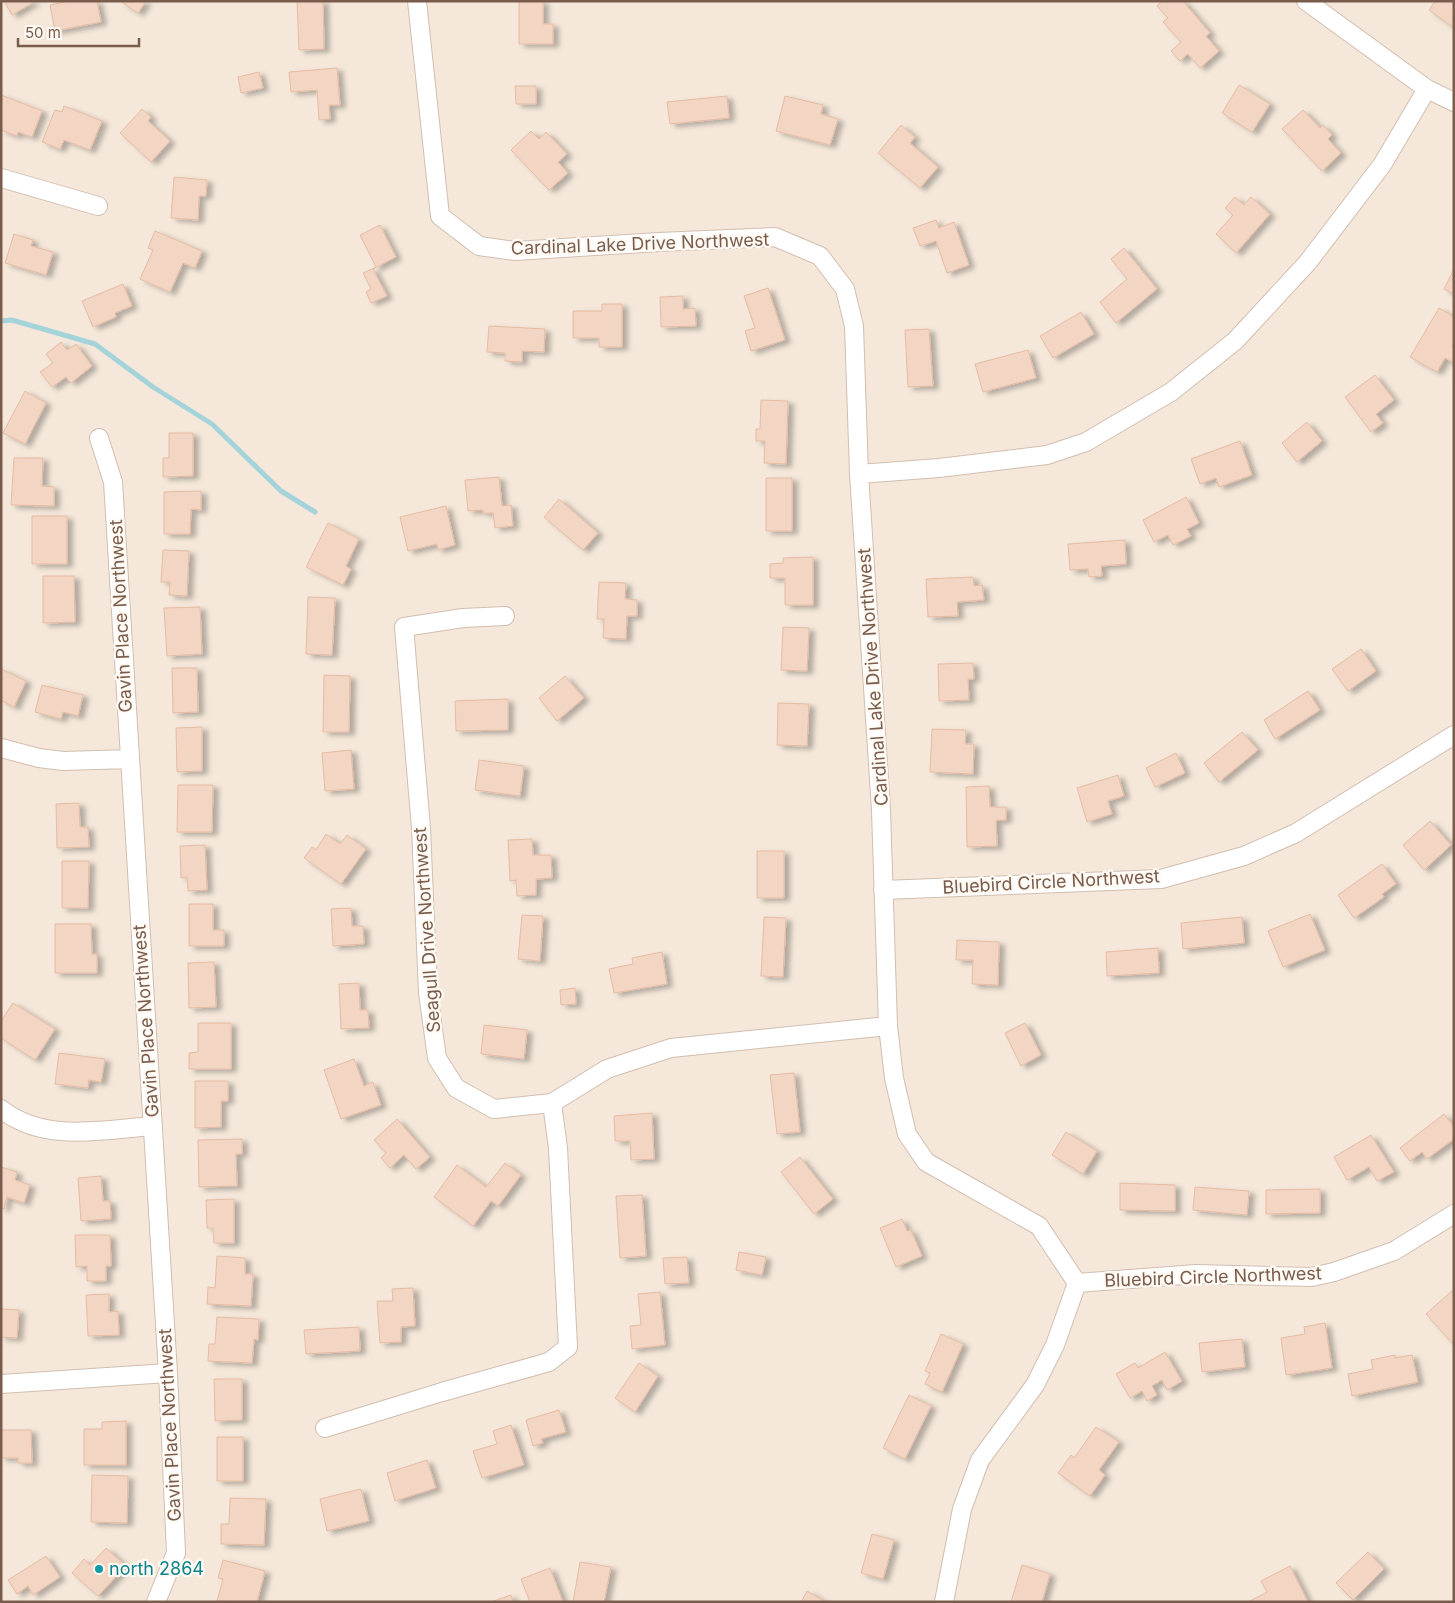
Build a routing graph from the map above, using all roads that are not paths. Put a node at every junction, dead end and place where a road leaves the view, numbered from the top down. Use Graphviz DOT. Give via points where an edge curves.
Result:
graph roads {
  1 [pos="417,1"];
  2 [pos="1306,1"];
  3 [pos="1427,89"];
  4 [pos="1454,102"];
  5 [pos="1,178"];
  6 [pos="98,206"];
  7 [pos="99,438"];
  8 [pos="859,474"];
  9 [pos="504,616"];
  10 [pos="1454,735"];
  11 [pos="1,748"];
  12 [pos="130,758"];
  13 [pos="883,890"];
  14 [pos="888,1026"];
  15 [pos="552,1103"];
  16 [pos="1,1109"];
  17 [pos="153,1126"];
  18 [pos="1454,1214"];
  19 [pos="1077,1283"];
  20 [pos="168,1373"];
  21 [pos="1,1384"];
  22 [pos="325,1428"];
  23 [pos="156,1602"];
  24 [pos="944,1602"];
  1 -- 8 [label="street, Cardinal Lake Drive Northwest" via="440,216 479,246 515,251 775,237 820,256 845,289 854,326"];
  2 -- 3 [label="street"];
  3 -- 4 [label="street"];
  3 -- 8 [label="street" via="1382,164 1308,262 1236,341 1171,392 1086,442 1047,455"];
  5 -- 6 [label="street"];
  7 -- 12 [label="street, Gavin Place Northwest" via="113,482"];
  8 -- 13 [label="street, Cardinal Lake Drive Northwest" via="881,810"];
  9 -- 15 [label="street, Seagull Drive Northwest" via="404,627 420,828 428,993 437,1058 456,1088 494,1109"];
  10 -- 13 [label="street, Bluebird Circle Northwest" via="1296,833 1244,856 1161,879"];
  11 -- 12 [label="street" via="62,761"];
  12 -- 17 [label="street, Gavin Place Northwest"];
  13 -- 14 [label="street, Cardinal Lake Drive Northwest"];
  14 -- 15 [label="street, Seagull Drive Northwest" via="671,1048 607,1069"];
  14 -- 19 [label="street, Cardinal Lake Drive Northwest" via="894,1078 907,1134 926,1162 1039,1226"];
  15 -- 22 [label="street" via="558,1148 568,1347 549,1362"];
  16 -- 17 [label="street" via="30,1126 70,1133"];
  17 -- 20 [label="street, Gavin Place Northwest"];
  18 -- 19 [label="street, Bluebird Circle Northwest" via="1394,1251 1334,1272 1312,1276 1196,1274"];
  19 -- 24 [label="street" via="1055,1344 1035,1385 980,1460 962,1509"];
  20 -- 21 [label="street"];
  20 -- 23 [label="street, Gavin Place Northwest" via="176,1553"];
}
